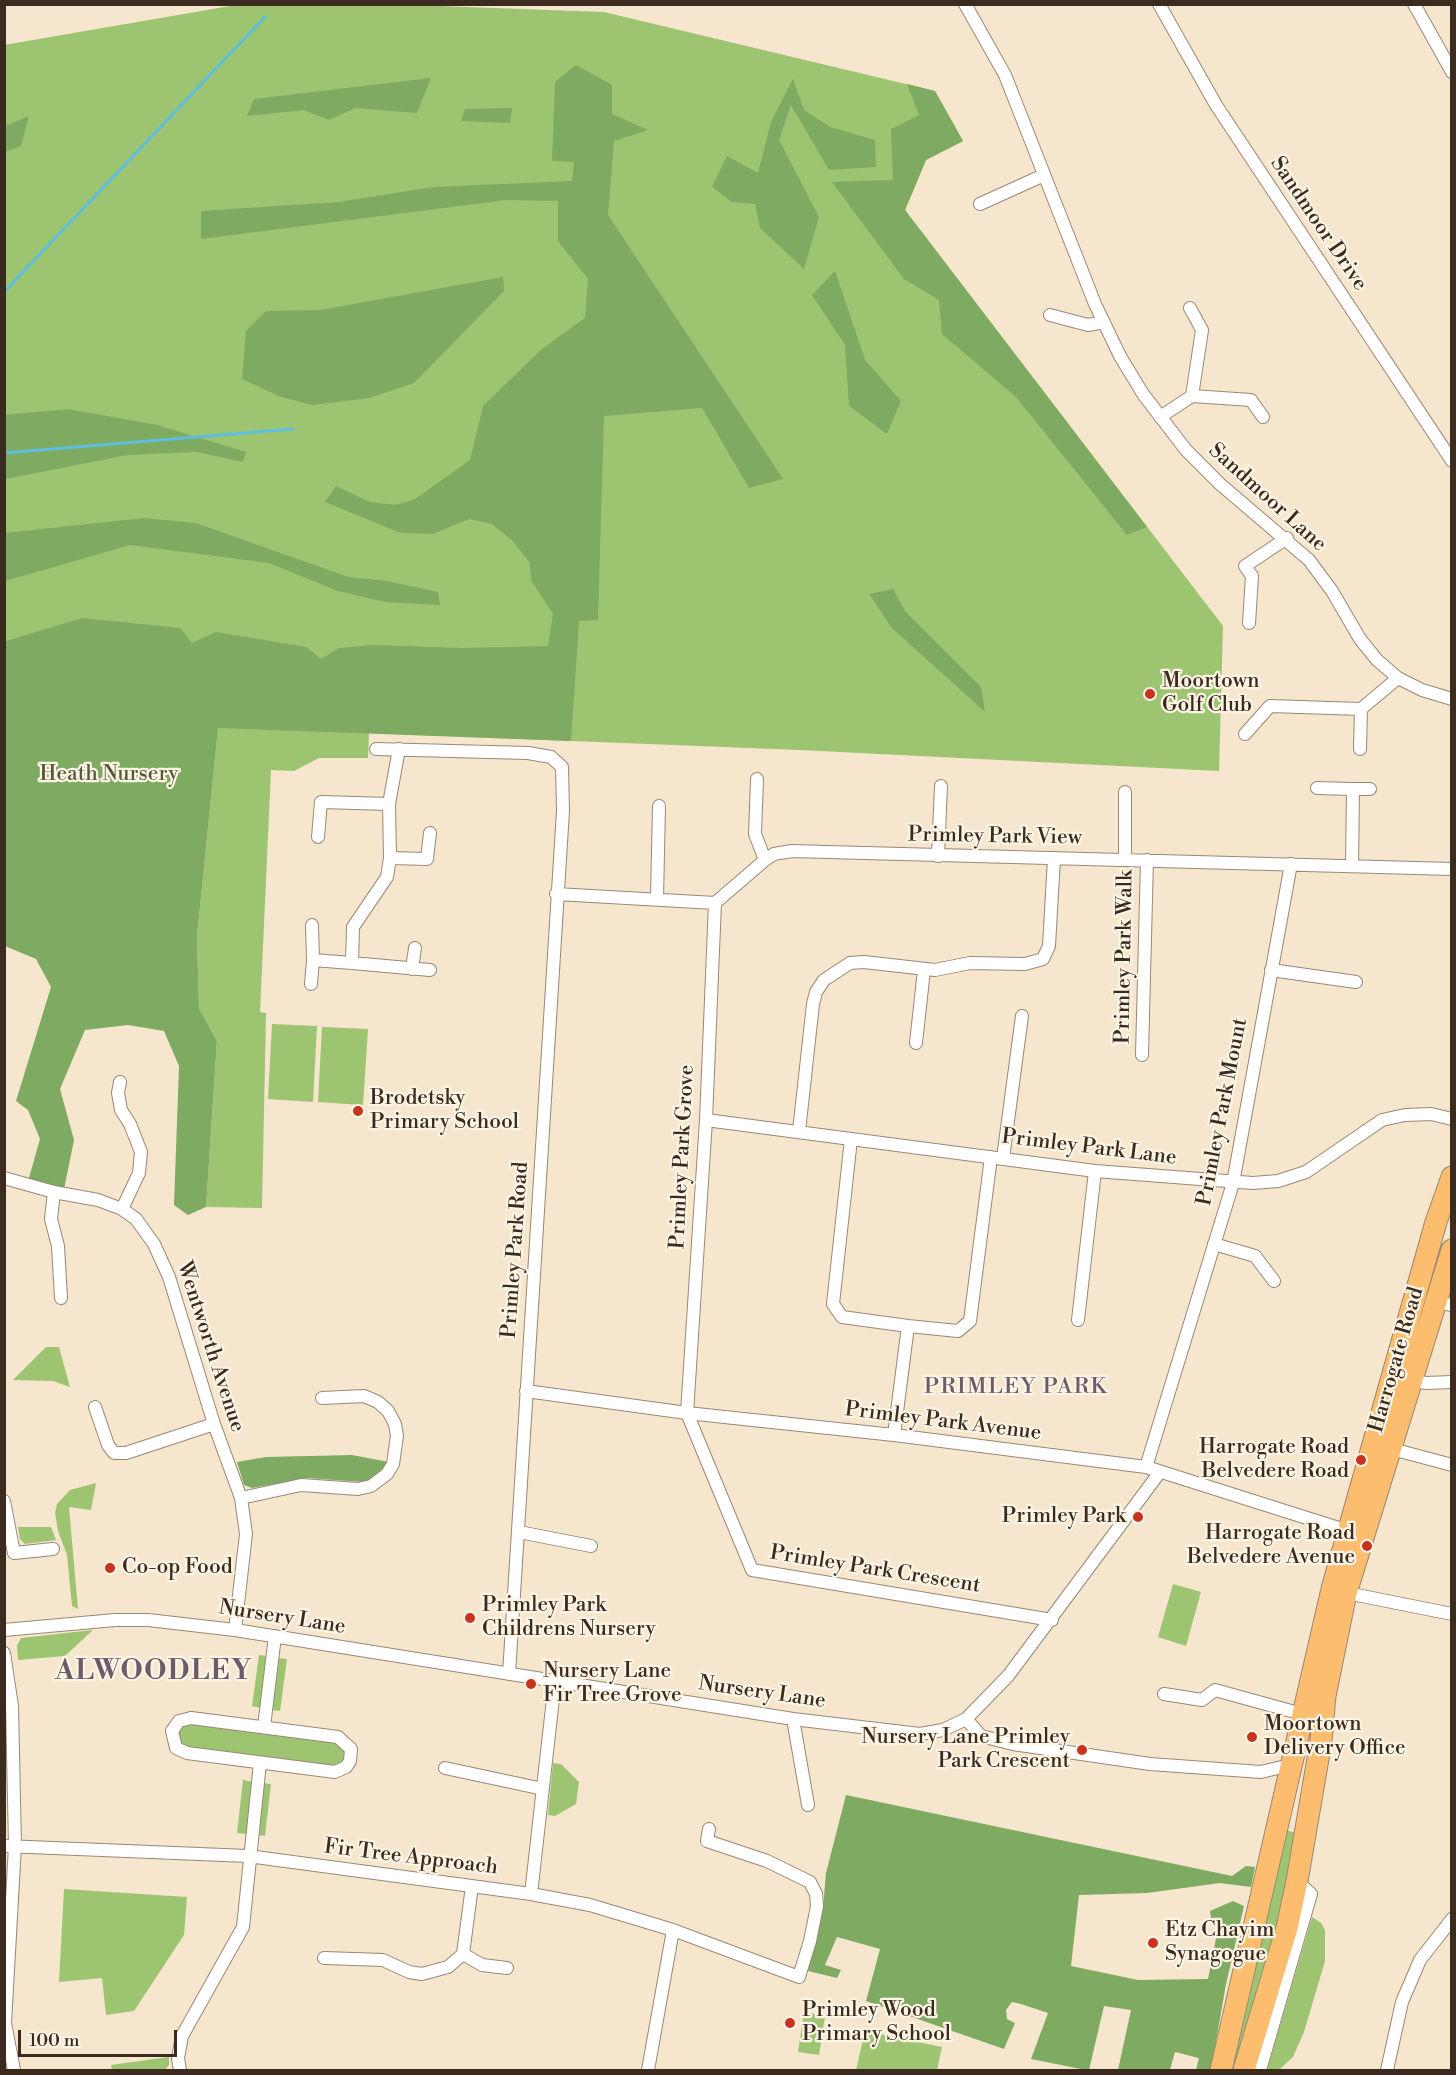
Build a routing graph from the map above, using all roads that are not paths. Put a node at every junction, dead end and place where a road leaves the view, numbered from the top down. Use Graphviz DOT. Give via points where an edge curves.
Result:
graph roads {
  1 [pos="965,4"];
  2 [pos="1159,4"];
  3 [pos="1414,4"];
  4 [pos="1452,72"];
  5 [pos="1044,175"];
  6 [pos="980,204"];
  7 [pos="1190,308"];
  8 [pos="1050,315"];
  9 [pos="1104,322"];
  10 [pos="1192,396"];
  11 [pos="1161,417"];
  12 [pos="1263,417"];
  13 [pos="1452,461"];
  14 [pos="1287,538"];
  15 [pos="1249,623"];
  16 [pos="1398,678"];
  17 [pos="1452,699"];
  18 [pos="1361,709"];
  19 [pos="1245,734"];
  20 [pos="376,749"];
  21 [pos="399,749"];
  22 [pos="1360,749"];
  23 [pos="756,779"];
  24 [pos="941,786"];
  25 [pos="1317,788"];
  26 [pos="1353,789"];
  27 [pos="1370,789"];
  28 [pos="1125,792"];
  29 [pos="389,804"];
  30 [pos="659,806"];
  31 [pos="430,833"];
  32 [pos="318,837"];
  33 [pos="938,856"];
  34 [pos="390,858"];
  35 [pos="1054,858"];
  36 [pos="1125,859"];
  37 [pos="765,860"];
  38 [pos="1147,860"];
  39 [pos="1291,864"];
  40 [pos="1352,866"];
  41 [pos="1452,869"];
  42 [pos="556,894"];
  43 [pos="657,899"];
  44 [pos="715,903"];
  45 [pos="312,926"];
  46 [pos="415,948"];
  47 [pos="313,960"];
  48 [pos="352,963"];
  49 [pos="412,969"];
  50 [pos="430,970"];
  51 [pos="924,970"];
  52 [pos="1270,970"];
  53 [pos="1356,982"];
  54 [pos="311,984"];
  55 [pos="1022,1016"];
  56 [pos="916,1043"];
  57 [pos="1142,1055"];
  58 [pos="120,1082"];
  59 [pos="1452,1119"];
  60 [pos="706,1120"];
  61 [pos="799,1131"];
  62 [pos="851,1139"];
  63 [pos="997,1157"];
  64 [pos="1095,1171"];
  65 [pos="4,1178"];
  66 [pos="1451,1180"];
  67 [pos="1233,1183"];
  68 [pos="54,1192"];
  69 [pos="122,1209"];
  70 [pos="1214,1244"];
  71 [pos="1452,1250"];
  72 [pos="1274,1281"];
  73 [pos="61,1298"];
  74 [pos="1443,1303"];
  75 [pos="1078,1320"];
  76 [pos="908,1326"];
  77 [pos="1392,1375"];
  78 [pos="1413,1381"];
  79 [pos="1452,1382"];
  80 [pos="526,1391"];
  81 [pos="322,1398"];
  82 [pos="96,1407"];
  83 [pos="687,1413"];
  84 [pos="214,1424"];
  85 [pos="894,1435"];
  86 [pos="1392,1449"];
  87 [pos="1452,1465"];
  88 [pos="1146,1467"];
  89 [pos="1160,1472"];
  90 [pos="242,1498"];
  91 [pos="4,1501"];
  92 [pos="1348,1530"];
  93 [pos="519,1532"];
  94 [pos="591,1546"];
  95 [pos="53,1549"];
  96 [pos="1339,1591"];
  97 [pos="1452,1614"];
  98 [pos="1052,1620"];
  99 [pos="4,1630"];
  100 [pos="235,1630"];
  101 [pos="275,1636"];
  102 [pos="4,1653"];
  103 [pos="509,1674"];
  104 [pos="555,1681"];
  105 [pos="1164,1694"];
  106 [pos="1302,1714"];
  107 [pos="1323,1718"];
  108 [pos="793,1719"];
  109 [pos="966,1719"];
  110 [pos="264,1727"];
  111 [pos="1292,1757"];
  112 [pos="260,1763"];
  113 [pos="445,1768"];
  114 [pos="543,1789"];
  115 [pos="808,1805"];
  116 [pos="1309,1813"];
  117 [pos="1279,1815"];
  118 [pos="709,1828"];
  119 [pos="10,1846"];
  120 [pos="248,1856"];
  121 [pos="1297,1881"];
  122 [pos="472,1886"];
  123 [pos="531,1894"];
  124 [pos="1452,1919"];
  125 [pos="673,1930"];
  126 [pos="463,1953"];
  127 [pos="324,1958"];
  128 [pos="507,1968"];
  129 [pos="14,2070"];
  130 [pos="180,2070"];
  131 [pos="648,2070"];
  132 [pos="1221,2070"];
  133 [pos="1244,2070"];
  134 [pos="1260,2070"];
  135 [pos="1387,2070"];
  1 -- 5 [label="street, Sandmoor Lane" via="1005,75"];
  2 -- 13 [label="street, Sandmoor Drive" via="1216,105"];
  3 -- 4 [label="street"];
  5 -- 6 [label="street"];
  5 -- 9 [label="street, Sandmoor Lane"];
  7 -- 10 [label="street" via="1202,330"];
  8 -- 9 [label="street" via="1088,325"];
  9 -- 11 [label="street, Sandmoor Lane" via="1132,375"];
  10 -- 11 [label="street"];
  10 -- 12 [label="street" via="1251,400"];
  11 -- 14 [label="street, Sandmoor Lane" via="1186,450 1220,484"];
  14 -- 15 [label="street" via="1245,566 1252,576"];
  14 -- 16 [label="street, Sandmoor Lane" via="1309,560 1371,653"];
  16 -- 17 [label="street, Sandmoor Lane"];
  16 -- 18 [label="street"];
  18 -- 19 [label="street" via="1270,706"];
  18 -- 22 [label="street"];
  20 -- 21 [label="street, Primley Park Road"];
  21 -- 29 [label="street"];
  21 -- 42 [label="street, Primley Park Road" via="528,753 551,757 562,767 563,811"];
  23 -- 37 [label="street" via="756,840"];
  24 -- 33 [label="street"];
  25 -- 26 [label="street"];
  26 -- 27 [label="street"];
  26 -- 40 [label="street"];
  28 -- 36 [label="street"];
  29 -- 32 [label="street" via="321,802"];
  29 -- 34 [label="street"];
  30 -- 43 [label="street"];
  31 -- 34 [label="street" via="427,859"];
  33 -- 35 [label="street, Primley Park View"];
  33 -- 37 [label="street, Primley Park View" via="792,851"];
  34 -- 48 [label="street" via="387,877 353,927"];
  35 -- 36 [label="street, Primley Park View"];
  35 -- 51 [label="street" via="1049,946 1043,959 1025,964 980,962"];
  36 -- 38 [label="street, Primley Park View"];
  37 -- 44 [label="street, Primley Park View"];
  38 -- 39 [label="street, Primley Park View"];
  38 -- 57 [label="street, Primley Park Walk"];
  39 -- 40 [label="street, Primley Park View"];
  39 -- 52 [label="street, Primley Park Mount"];
  40 -- 41 [label="street, Primley Park View"];
  42 -- 43 [label="street"];
  42 -- 80 [label="street, Primley Park Road"];
  43 -- 44 [label="street"];
  44 -- 60 [label="street, Primley Park Grove"];
  45 -- 47 [label="street"];
  46 -- 49 [label="street"];
  47 -- 48 [label="street"];
  47 -- 54 [label="street"];
  48 -- 49 [label="street"];
  49 -- 50 [label="street"];
  51 -- 56 [label="street"];
  51 -- 61 [label="street" via="850,963 824,980 813,1004"];
  52 -- 53 [label="street"];
  52 -- 67 [label="street, Primley Park Mount"];
  55 -- 63 [label="street"];
  58 -- 69 [label="street" via="121,1110 141,1152 139,1173"];
  59 -- 67 [label="street, Primley Park Lane" via="1431,1114 1382,1120 1306,1172 1278,1181"];
  60 -- 61 [label="street, Primley Park Lane"];
  60 -- 83 [label="street, Primley Park Grove"];
  61 -- 62 [label="street, Primley Park Lane"];
  62 -- 63 [label="street, Primley Park Lane"];
  62 -- 76 [label="street" via="833,1304 842,1317"];
  63 -- 64 [label="street, Primley Park Lane"];
  63 -- 76 [label="street" via="970,1321 958,1331"];
  64 -- 67 [label="street, Primley Park Lane"];
  64 -- 75 [label="street"];
  65 -- 68 [label="street, Wentworth Avenue"];
  66 -- 77 [label="highway, Harrogate Road"];
  67 -- 70 [label="street, Primley Park Mount"];
  68 -- 69 [label="street, Wentworth Avenue"];
  68 -- 73 [label="street" via="51,1220 58,1246"];
  69 -- 84 [label="street, Wentworth Avenue" via="136,1220 153,1244 168,1277"];
  70 -- 72 [label="street" via="1255,1256"];
  70 -- 88 [label="street, Primley Park Mount"];
  71 -- 74 [label="highway, Harrogate Road"];
  74 -- 78 [label="highway, Harrogate Road"];
  76 -- 85 [label="street"];
  77 -- 78 [label="street"];
  77 -- 92 [label="highway, Harrogate Road"];
  78 -- 79 [label="street"];
  78 -- 86 [label="highway, Harrogate Road"];
  80 -- 83 [label="street, Primley Park Avenue"];
  80 -- 93 [label="street, Primley Park Road"];
  81 -- 90 [label="street" via="364,1396 388,1411 396,1436 393,1464 387,1474 371,1486 358,1489 301,1485"];
  82 -- 84 [label="street" via="114,1453 126,1453"];
  83 -- 85 [label="street, Primley Park Avenue"];
  83 -- 98 [label="street, Primley Park Crescent" via="752,1570"];
  84 -- 90 [label="street, Wentworth Avenue"];
  85 -- 88 [label="street, Primley Park Avenue"];
  86 -- 87 [label="street"];
  86 -- 96 [label="highway, Harrogate Road"];
  88 -- 89 [label="street, Primley Park Avenue"];
  89 -- 92 [label="street, Primley Park Avenue"];
  89 -- 98 [label="street"];
  90 -- 100 [label="street, Wentworth Avenue" via="246,1534"];
  91 -- 95 [label="street" via="14,1553"];
  92 -- 96 [label="highway, Harrogate Road"];
  93 -- 94 [label="street"];
  93 -- 103 [label="street, Primley Park Road"];
  96 -- 97 [label="street"];
  96 -- 106 [label="highway, Harrogate Road"];
  96 -- 107 [label="highway, Harrogate Road"];
  98 -- 109 [label="street" via="1008,1676"];
  99 -- 100 [label="street, Nursery Lane" via="115,1620"];
  100 -- 101 [label="street, Nursery Lane"];
  101 -- 103 [label="street, Nursery Lane"];
  101 -- 110 [label="street"];
  102 -- 119 [label="street" via="12,1706"];
  103 -- 104 [label="street, Nursery Lane"];
  104 -- 108 [label="street, Nursery Lane"];
  104 -- 114 [label="street"];
  105 -- 106 [label="street" via="1202,1700 1215,1690"];
  106 -- 111 [label="highway, Harrogate Road"];
  107 -- 111 [label="highway" via="1308,1719 1302,1741"];
  107 -- 116 [label="highway, Harrogate Road"];
  108 -- 109 [label="street, Nursery Lane" via="920,1734 943,1730"];
  108 -- 115 [label="street"];
  109 -- 111 [label="street" via="981,1736 1013,1744 1174,1766 1261,1772"];
  110 -- 112 [label="street" via="338,1737 348,1743 351,1755 346,1767 335,1772"];
  110 -- 112 [label="street" via="191,1718 179,1721 172,1731 173,1743 182,1752"];
  111 -- 117 [label="highway, Harrogate Road"];
  112 -- 120 [label="street"];
  113 -- 114 [label="street"];
  114 -- 123 [label="street"];
  116 -- 117 [label="highway" via="1294,1819"];
  116 -- 121 [label="highway, Harrogate Road"];
  117 -- 132 [label="highway, Harrogate Road"];
  118 -- 125 [label="street, Fir Tree Approach" via="707,1841 767,1861 810,1882 817,1906 799,1977"];
  119 -- 120 [label="street, Fir Tree Approach"];
  119 -- 129 [label="street" via="5,2023"];
  120 -- 122 [label="street, Fir Tree Approach"];
  120 -- 130 [label="street" via="243,1927 182,2036"];
  121 -- 133 [label="highway, Harrogate Road" via="1287,1928"];
  121 -- 134 [label="street" via="1311,1894"];
  122 -- 123 [label="street, Fir Tree Approach"];
  122 -- 126 [label="street"];
  123 -- 125 [label="street, Fir Tree Approach" via="590,1905"];
  124 -- 135 [label="street" via="1420,1960 1406,1991"];
  125 -- 131 [label="street"];
  126 -- 127 [label="street" via="448,1966 422,1974 383,1960"];
  126 -- 128 [label="street" via="482,1965"];
}
